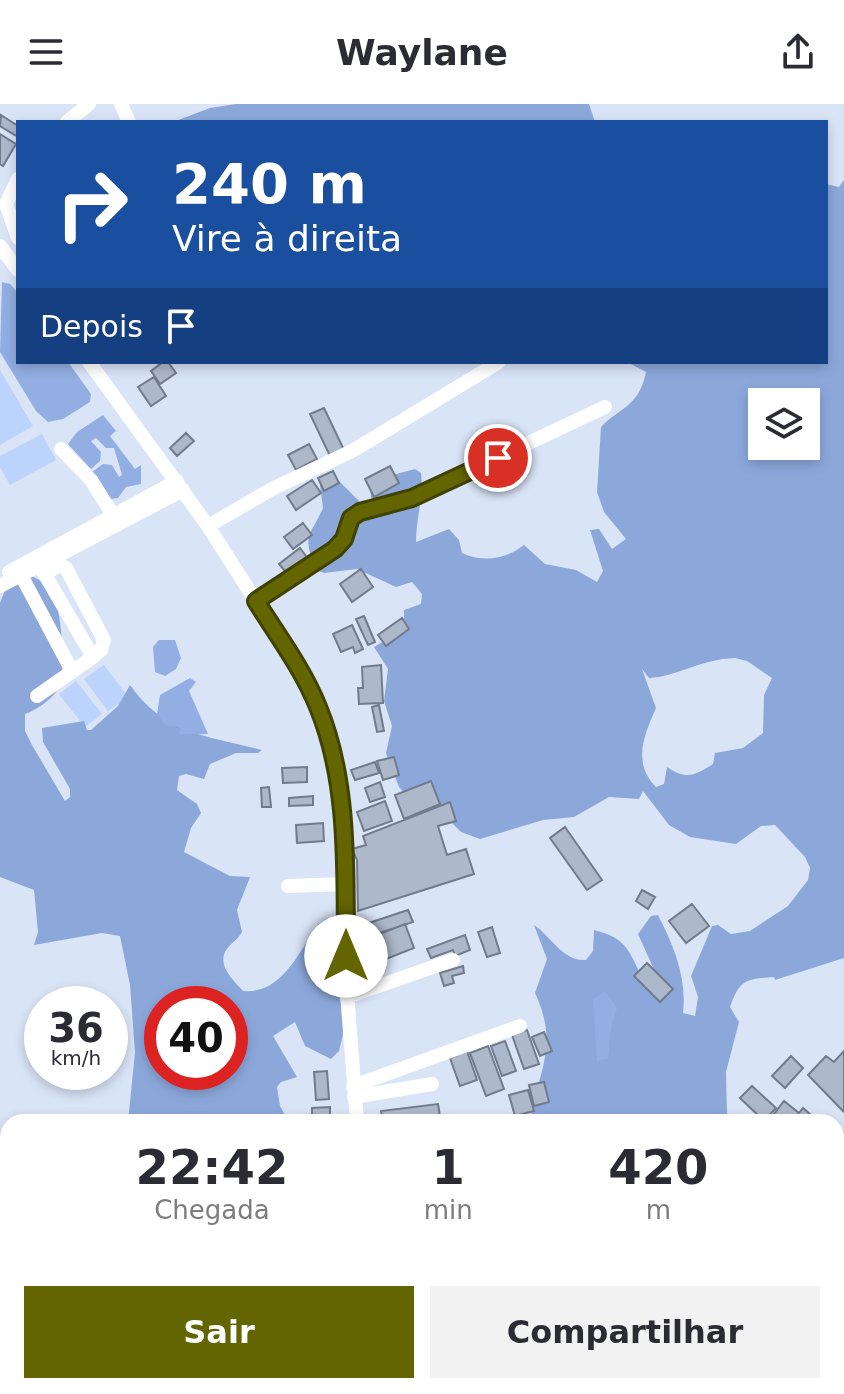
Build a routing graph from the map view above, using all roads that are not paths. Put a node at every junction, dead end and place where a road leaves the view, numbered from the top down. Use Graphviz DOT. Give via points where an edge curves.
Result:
graph roads {
  1 [pos="89,104"];
  2 [pos="69,120"];
  3 [pos="16,182"];
  4 [pos="3,204"];
  5 [pos="16,233"];
  6 [pos="0,246"];
  7 [pos="16,267"];
  8 [pos="90,364"];
  9 [pos="496,364"];
  10 [pos="605,407"];
  11 [pos="61,449"];
  12 [pos="180,486"];
  13 [pos="116,519"];
  14 [pos="208,526"];
  15 [pos="40,566"];
  16 [pos="21,575"];
  17 [pos="0,577"];
  18 [pos="0,586"];
  19 [pos="256,601"];
  20 [pos="93,657"];
  21 [pos="72,671"];
  22 [pos="37,696"];
  23 [pos="345,884"];
  24 [pos="288,886"];
  25 [pos="453,960"];
  26 [pos="347,997"];
  27 [pos="520,1026"];
  28 [pos="432,1084"];
  29 [pos="354,1091"];
  30 [pos="356,1114"];
  1 -- 2 [label="street"];
  3 -- 4 [label="street"];
  4 -- 5 [label="street"];
  6 -- 7 [label="street"];
  8 -- 12 [label="street"];
  9 -- 14 [label="street" via="354,450"];
  10 -- 19 [label="street" via="412,498 360,512 351,518 335,549"];
  11 -- 13 [label="street" via="91,480"];
  12 -- 13 [label="street"];
  12 -- 14 [label="street"];
  13 -- 15 [label="street"];
  14 -- 19 [label="street"];
  15 -- 16 [label="street"];
  15 -- 17 [label="street"];
  15 -- 20 [label="street"];
  15 -- 20 [label="street" via="66,568 103,632 103,645"];
  16 -- 18 [label="street"];
  16 -- 21 [label="street"];
  19 -- 23 [label="street" via="307,683 327,732 342,823"];
  20 -- 21 [label="street"];
  21 -- 22 [label="street"];
  23 -- 24 [label="street"];
  23 -- 26 [label="street"];
  25 -- 26 [label="street"];
  26 -- 29 [label="street"];
  27 -- 29 [label="street"];
  28 -- 29 [label="street"];
  29 -- 30 [label="street"];
}
